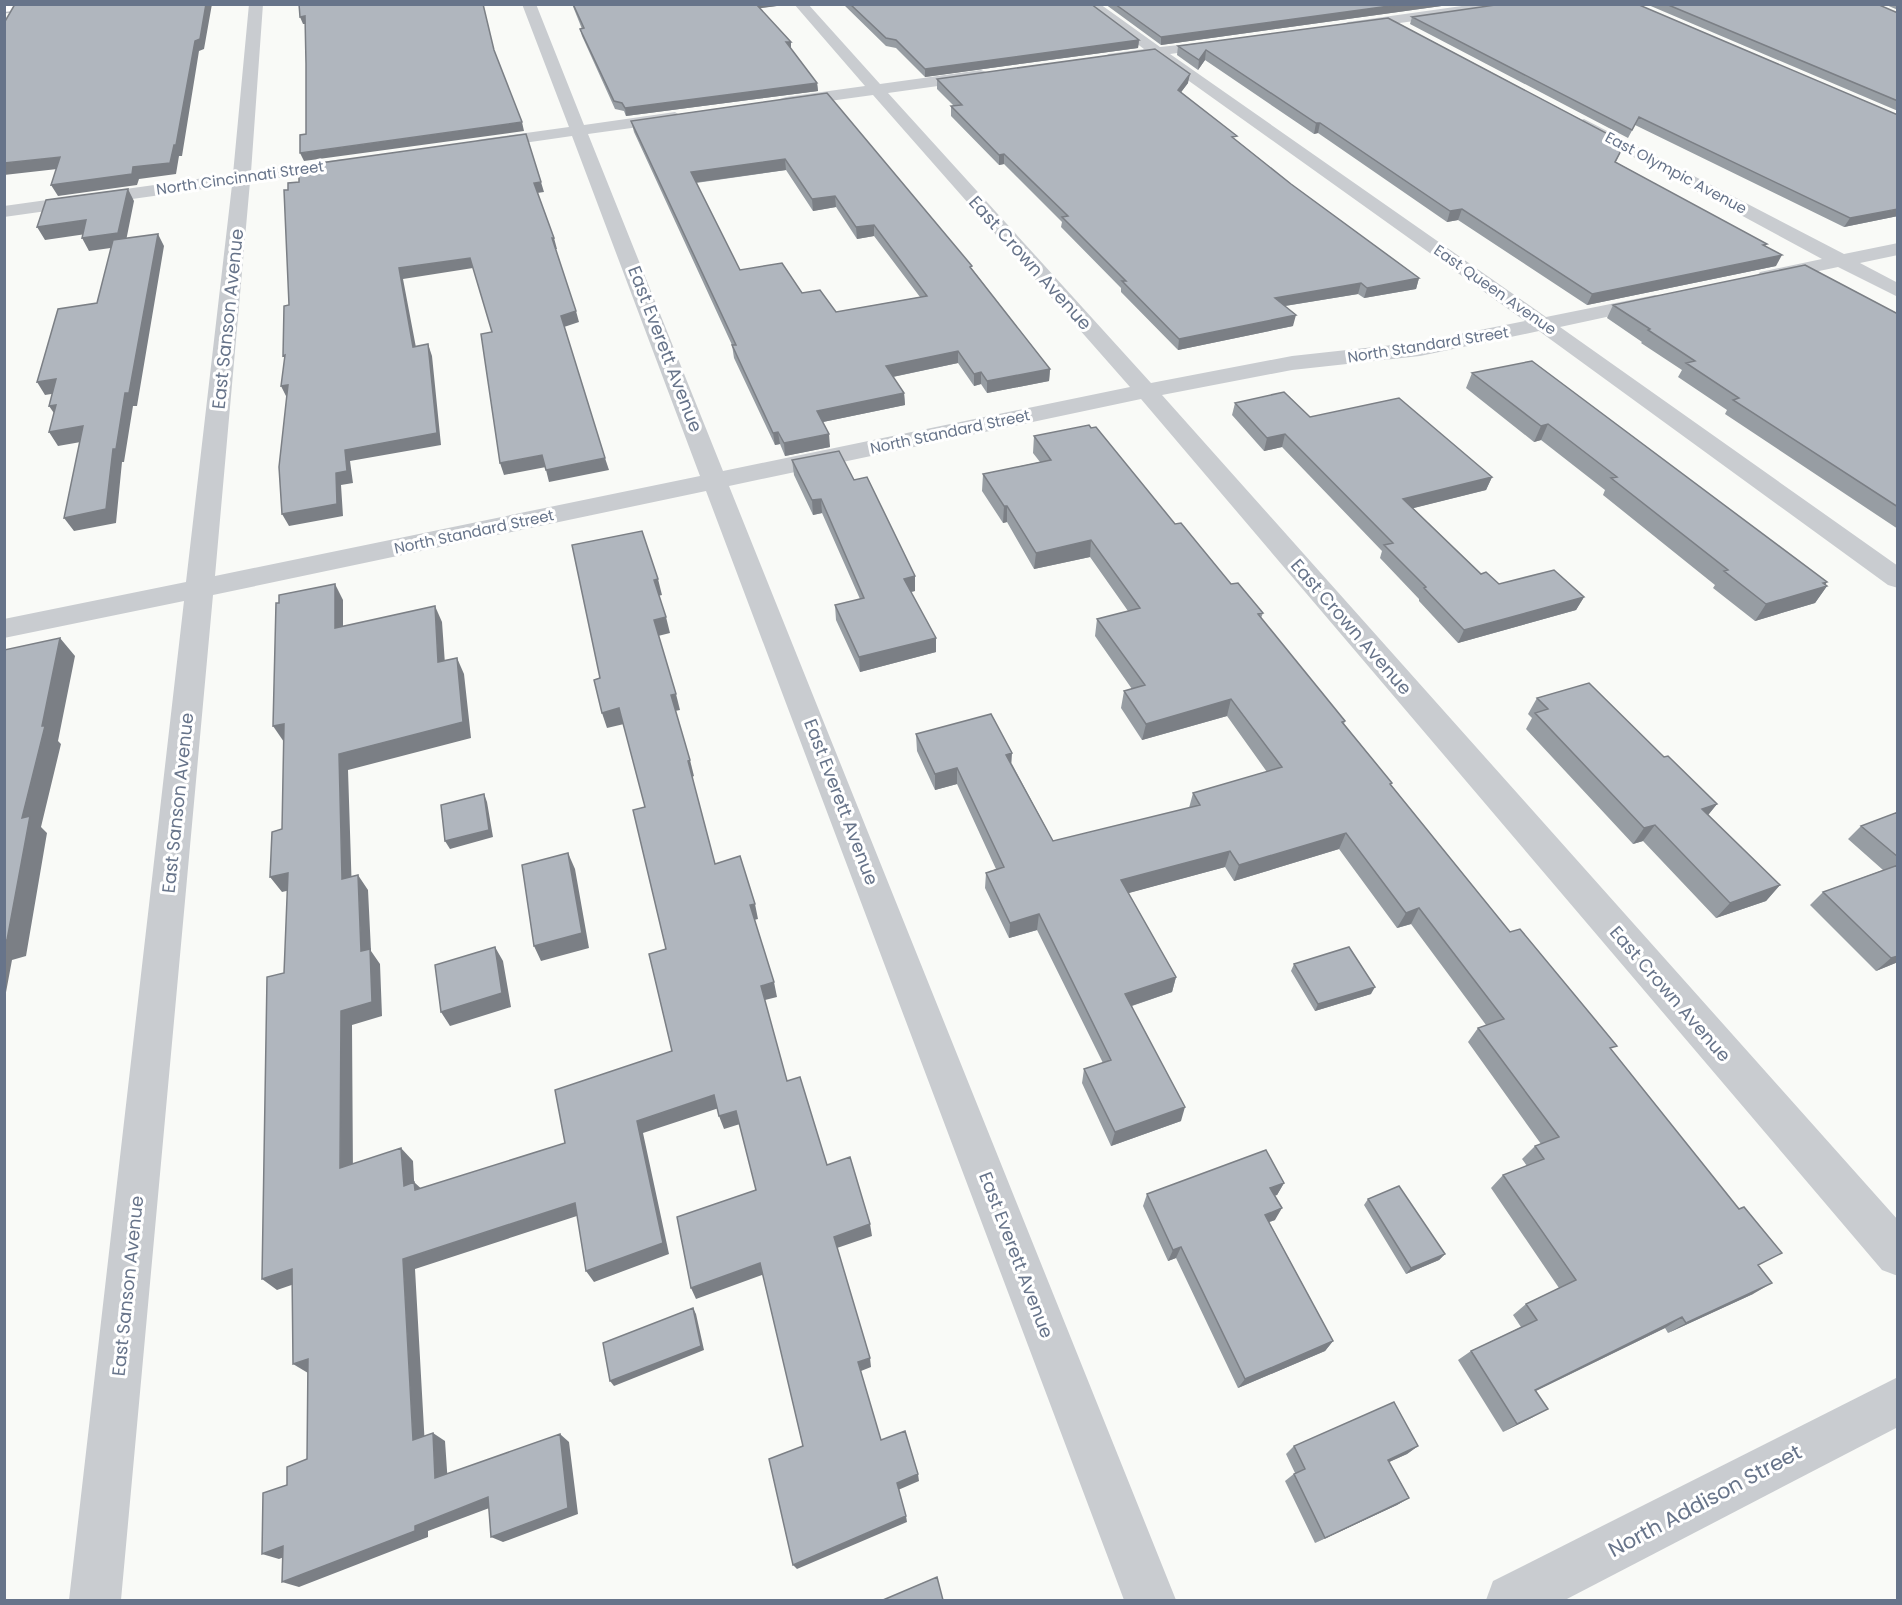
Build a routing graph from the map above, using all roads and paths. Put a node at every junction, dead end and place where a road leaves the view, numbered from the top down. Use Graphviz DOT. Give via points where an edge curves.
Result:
graph roads {
  1 [pos="41,4"];
  2 [pos="256,4"];
  3 [pos="529,4"];
  4 [pos="800,4"];
  5 [pos="1089,4"];
  6 [pos="1358,4"];
  7 [pos="1510,4"];
  8 [pos="4,8"];
  9 [pos="1389,21"];
  10 [pos="1330,28"];
  11 [pos="1410,32"];
  12 [pos="1237,41"];
  13 [pos="1155,52"];
  14 [pos="1097,59"];
  15 [pos="993,73"];
  16 [pos="874,89"];
  17 [pos="775,103"];
  18 [pos="696,114"];
  19 [pos="1567,116"];
  20 [pos="579,130"];
  21 [pos="462,147"];
  22 [pos="358,162"];
  23 [pos="242,178"];
  24 [pos="4,212"];
  25 [pos="1898,249"];
  26 [pos="1840,260"];
  27 [pos="1750,280"];
  28 [pos="1898,291"];
  29 [pos="1682,295"];
  30 [pos="1544,325"];
  31 [pos="1146,391"];
  32 [pos="716,482"];
  33 [pos="1898,579"];
  34 [pos="200,588"];
  35 [pos="4,629"];
  36 [pos="1898,1254"];
  37 [pos="1898,1401"];
  38 [pos="95,1600"];
  39 [pos="1150,1600"];
  40 [pos="1512,1600"];
  1 -- 8 [label="main road"];
  2 -- 23 [label="street, East Sanson Avenue"];
  3 -- 20 [label="street, East Everett Avenue"];
  4 -- 16 [label="street, East Crown Avenue"];
  5 -- 13 [label="street, East Queen Avenue"];
  6 -- 9 [label="street"];
  7 -- 9 [label="street"];
  9 -- 10 [label="street"];
  9 -- 11 [label="street"];
  12 -- 13 [label="street"];
  13 -- 14 [label="street"];
  13 -- 30 [label="street, East Queen Avenue"];
  15 -- 16 [label="street"];
  16 -- 17 [label="street"];
  16 -- 31 [label="street, East Crown Avenue"];
  18 -- 20 [label="street"];
  19 -- 26 [label="street, East Olympic Avenue"];
  20 -- 21 [label="street"];
  20 -- 32 [label="street, East Everett Avenue"];
  22 -- 23 [label="street, North Cincinnati Street"];
  23 -- 24 [label="street, North Cincinnati Street"];
  23 -- 34 [label="street, East Sanson Avenue"];
  25 -- 26 [label="street"];
  26 -- 27 [label="street"];
  26 -- 28 [label="street, East Olympic Avenue"];
  29 -- 30 [label="street, North Standard Street"];
  30 -- 31 [label="street, North Standard Street" via="1420,350 1292,363"];
  30 -- 33 [label="street, East Queen Avenue"];
  31 -- 32 [label="street, North Standard Street"];
  31 -- 36 [label="street, East Crown Avenue"];
  32 -- 34 [label="street, North Standard Street"];
  32 -- 39 [label="street, East Everett Avenue"];
  34 -- 35 [label="street, North Standard Street"];
  34 -- 38 [label="street, East Sanson Avenue"];
  37 -- 40 [label="street, North Addison Street"];
}
